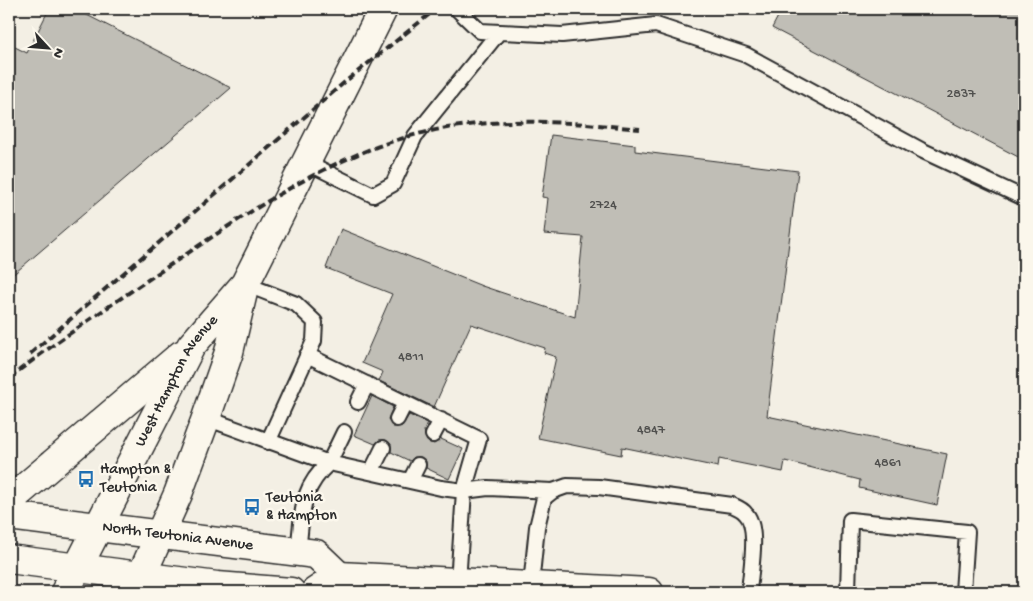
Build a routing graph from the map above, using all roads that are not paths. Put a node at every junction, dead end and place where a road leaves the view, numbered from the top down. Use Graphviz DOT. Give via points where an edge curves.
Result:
graph roads {
  1 [pos="383,9"];
  2 [pos="457,9"];
  3 [pos="499,32"];
  4 [pos="306,162"];
  5 [pos="1024,198"];
  6 [pos="244,284"];
  7 [pos="191,346"];
  8 [pos="307,355"];
  9 [pos="367,384"];
  10 [pos="358,402"];
  11 [pos="405,403"];
  12 [pos="206,418"];
  13 [pos="397,419"];
  14 [pos="441,420"];
  15 [pos="344,432"];
  16 [pos="433,435"];
  17 [pos="268,442"];
  18 [pos="383,448"];
  19 [pos="329,463"];
  20 [pos="418,465"];
  21 [pos="371,472"];
  22 [pos="410,481"];
  23 [pos="464,490"];
  24 [pos="553,491"];
  25 [pos="9,501"];
  26 [pos="9,516"];
  27 [pos="97,527"];
  28 [pos="160,534"];
  29 [pos="298,551"];
  30 [pos="9,559"];
  31 [pos="76,568"];
  32 [pos="339,576"];
  33 [pos="458,583"];
  34 [pos="137,584"];
  35 [pos="531,585"];
  36 [pos="64,592"];
  37 [pos="291,592"];
  38 [pos="315,592"];
  39 [pos="649,592"];
  40 [pos="749,592"];
  41 [pos="848,592"];
  42 [pos="963,592"];
  1 -- 4 [label="main road, West Hampton Avenue"];
  2 -- 3 [label="lane" via="480,32"];
  3 -- 4 [label="lane" via="415,136 393,184 373,195"];
  3 -- 5 [label="lane" via="562,35 656,25 746,55 921,150"];
  4 -- 6 [label="main road, West Hampton Avenue"];
  6 -- 7 [label="main road, West Hampton Avenue"];
  6 -- 8 [label="lane" via="296,304 308,314 314,322 314,341"];
  6 -- 12 [label="main road, West Hampton Avenue" via="229,352"];
  7 -- 25 [label="main road"];
  7 -- 27 [label="main road, West Hampton Avenue"];
  8 -- 9 [label="lane"];
  8 -- 17 [label="lane"];
  9 -- 10 [label="lane"];
  9 -- 11 [label="lane"];
  11 -- 13 [label="lane"];
  11 -- 14 [label="lane"];
  12 -- 17 [label="lane"];
  12 -- 28 [label="main road, West Hampton Avenue"];
  14 -- 16 [label="lane"];
  14 -- 23 [label="lane" via="479,439"];
  15 -- 19 [label="lane"];
  17 -- 19 [label="lane"];
  18 -- 21 [label="lane"];
  19 -- 21 [label="lane"];
  19 -- 29 [label="lane" via="316,474 307,489"];
  20 -- 22 [label="lane"];
  21 -- 22 [label="lane"];
  22 -- 23 [label="lane"];
  23 -- 24 [label="lane"];
  23 -- 33 [label="lane"];
  24 -- 35 [label="lane" via="544,498 537,526"];
  24 -- 40 [label="lane" via="568,486 599,487 732,505 746,513 752,522 754,534"];
  26 -- 27 [label="main road, North Teutonia Avenue"];
  27 -- 28 [label="main road, North Teutonia Avenue"];
  27 -- 31 [label="main road, West Hampton Avenue"];
  28 -- 29 [label="main road, North Teutonia Avenue"];
  28 -- 34 [label="main road, West Hampton Avenue"];
  29 -- 32 [label="main road, North Teutonia Avenue" via="316,554"];
  30 -- 31 [label="main road"];
  31 -- 34 [label="main road"];
  31 -- 36 [label="main road, West Hampton Avenue"];
  32 -- 33 [label="main road"];
  32 -- 38 [label="main road"];
  33 -- 35 [label="main road"];
  34 -- 37 [label="main road"];
  35 -- 39 [label="main road"];
  41 -- 42 [label="lane" via="850,520 967,532"];
}
